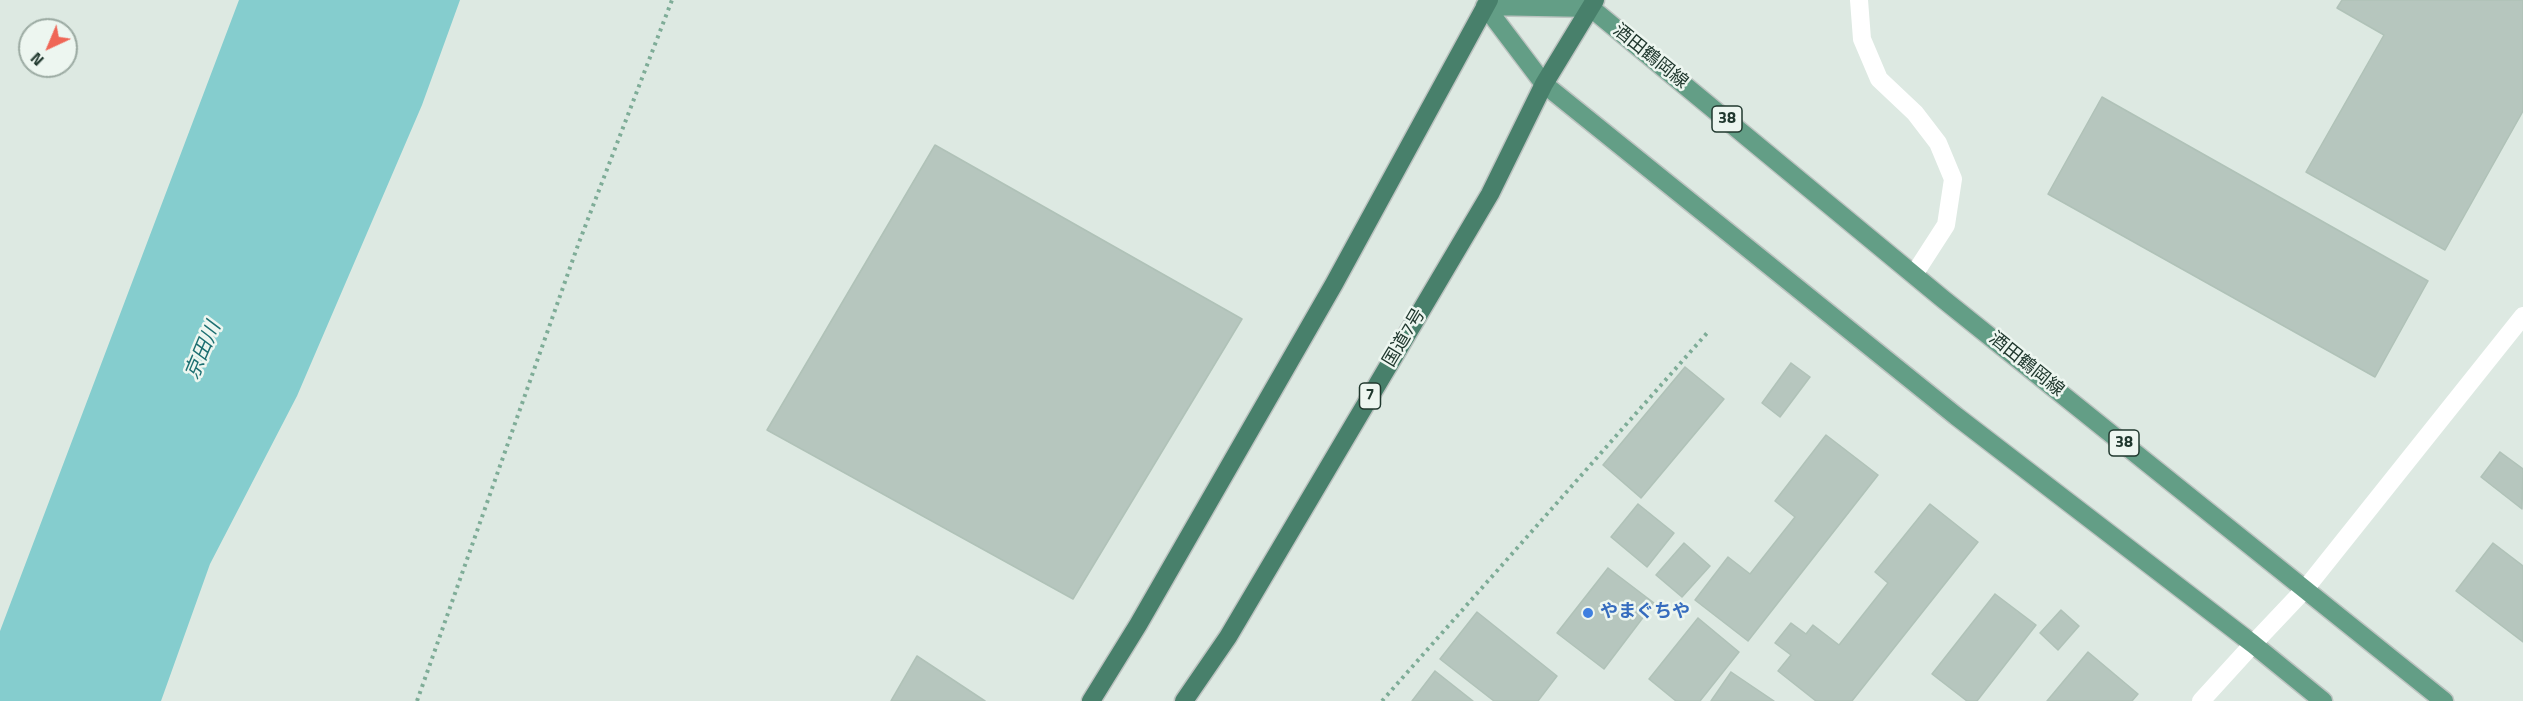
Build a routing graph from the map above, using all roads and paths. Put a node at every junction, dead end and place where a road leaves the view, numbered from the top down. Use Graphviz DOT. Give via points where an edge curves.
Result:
graph roads {
  1 [pos="672,0"];
  2 [pos="1859,0"];
  3 [pos="1482,2"];
  4 [pos="1593,4"];
  5 [pos="1544,84"];
  6 [pos="1915,273"];
  7 [pos="2523,316"];
  8 [pos="1707,333"];
  9 [pos="2306,588"];
  10 [pos="2253,644"];
  11 [pos="417,701"];
  12 [pos="1091,701"];
  13 [pos="1184,701"];
  14 [pos="1382,701"];
  15 [pos="2201,701"];
  16 [pos="2323,701"];
  17 [pos="2444,701"];
  1 -- 11 [label="path" via="578,245"];
  2 -- 6 [label="street" via="1862,39 1879,79 1915,113 1938,143 1953,179 1946,225"];
  3 -- 4 [label="main road"];
  3 -- 5 [label="main road"];
  3 -- 12 [label="highway" via="1334,284"];
  4 -- 5 [label="highway, 国道7号 / 7"];
  4 -- 6 [label="main road, 酒田鶴岡線 / 38"];
  5 -- 10 [label="main road" via="1956,416"];
  5 -- 13 [label="highway, 国道7号 / 7" via="1490,195 1228,637"];
  6 -- 9 [label="main road, 酒田鶴岡線 / 38"];
  7 -- 9 [label="street"];
  8 -- 14 [label="path"];
  9 -- 10 [label="street"];
  9 -- 17 [label="main road, 酒田鶴岡線 / 38"];
  10 -- 15 [label="street"];
  10 -- 16 [label="main road"];
}
